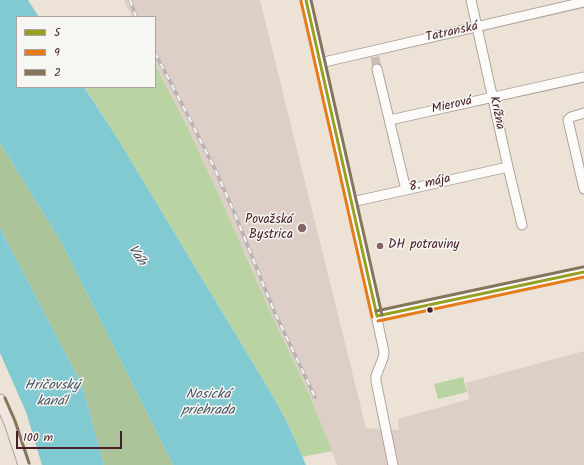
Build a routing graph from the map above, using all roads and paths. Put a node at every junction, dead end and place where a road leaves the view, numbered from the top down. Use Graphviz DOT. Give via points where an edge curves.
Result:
graph roads {
  1 [pos="306,0"];
  2 [pos="471,0"];
  3 [pos="584,2"];
  4 [pos="478,27"];
  5 [pos="320,63"];
  6 [pos="377,69"];
  7 [pos="584,77"];
  8 [pos="493,97"];
  9 [pos="584,113"];
  10 [pos="390,120"];
  11 [pos="508,166"];
  12 [pos="584,189"];
  13 [pos="406,190"];
  14 [pos="352,202"];
  15 [pos="522,225"];
  16 [pos="584,272"];
  17 [pos="377,316"];
  18 [pos="0,400"];
  19 [pos="24,465"];
  20 [pos="393,465"];
  1 -- 5 [label="street"];
  2 -- 4 [label="street, Krížna"];
  3 -- 4 [label="street, Tatranská"];
  4 -- 5 [label="street, Tatranská" via="374,54"];
  4 -- 8 [label="street, Krížna"];
  5 -- 14 [label="street"];
  6 -- 10 [label="street"];
  7 -- 8 [label="street, Mierová"];
  8 -- 10 [label="street, Mierová"];
  8 -- 11 [label="street, Krížna"];
  9 -- 12 [label="street" via="568,120"];
  10 -- 13 [label="street"];
  11 -- 13 [label="street, 8. mája"];
  11 -- 15 [label="street, Krížna"];
  13 -- 14 [label="street, 8. mája"];
  14 -- 17 [label="street"];
  16 -- 17 [label="street"];
  17 -- 20 [label="street" via="384,352 376,381"];
  18 -- 19 [label="main road"];
}
